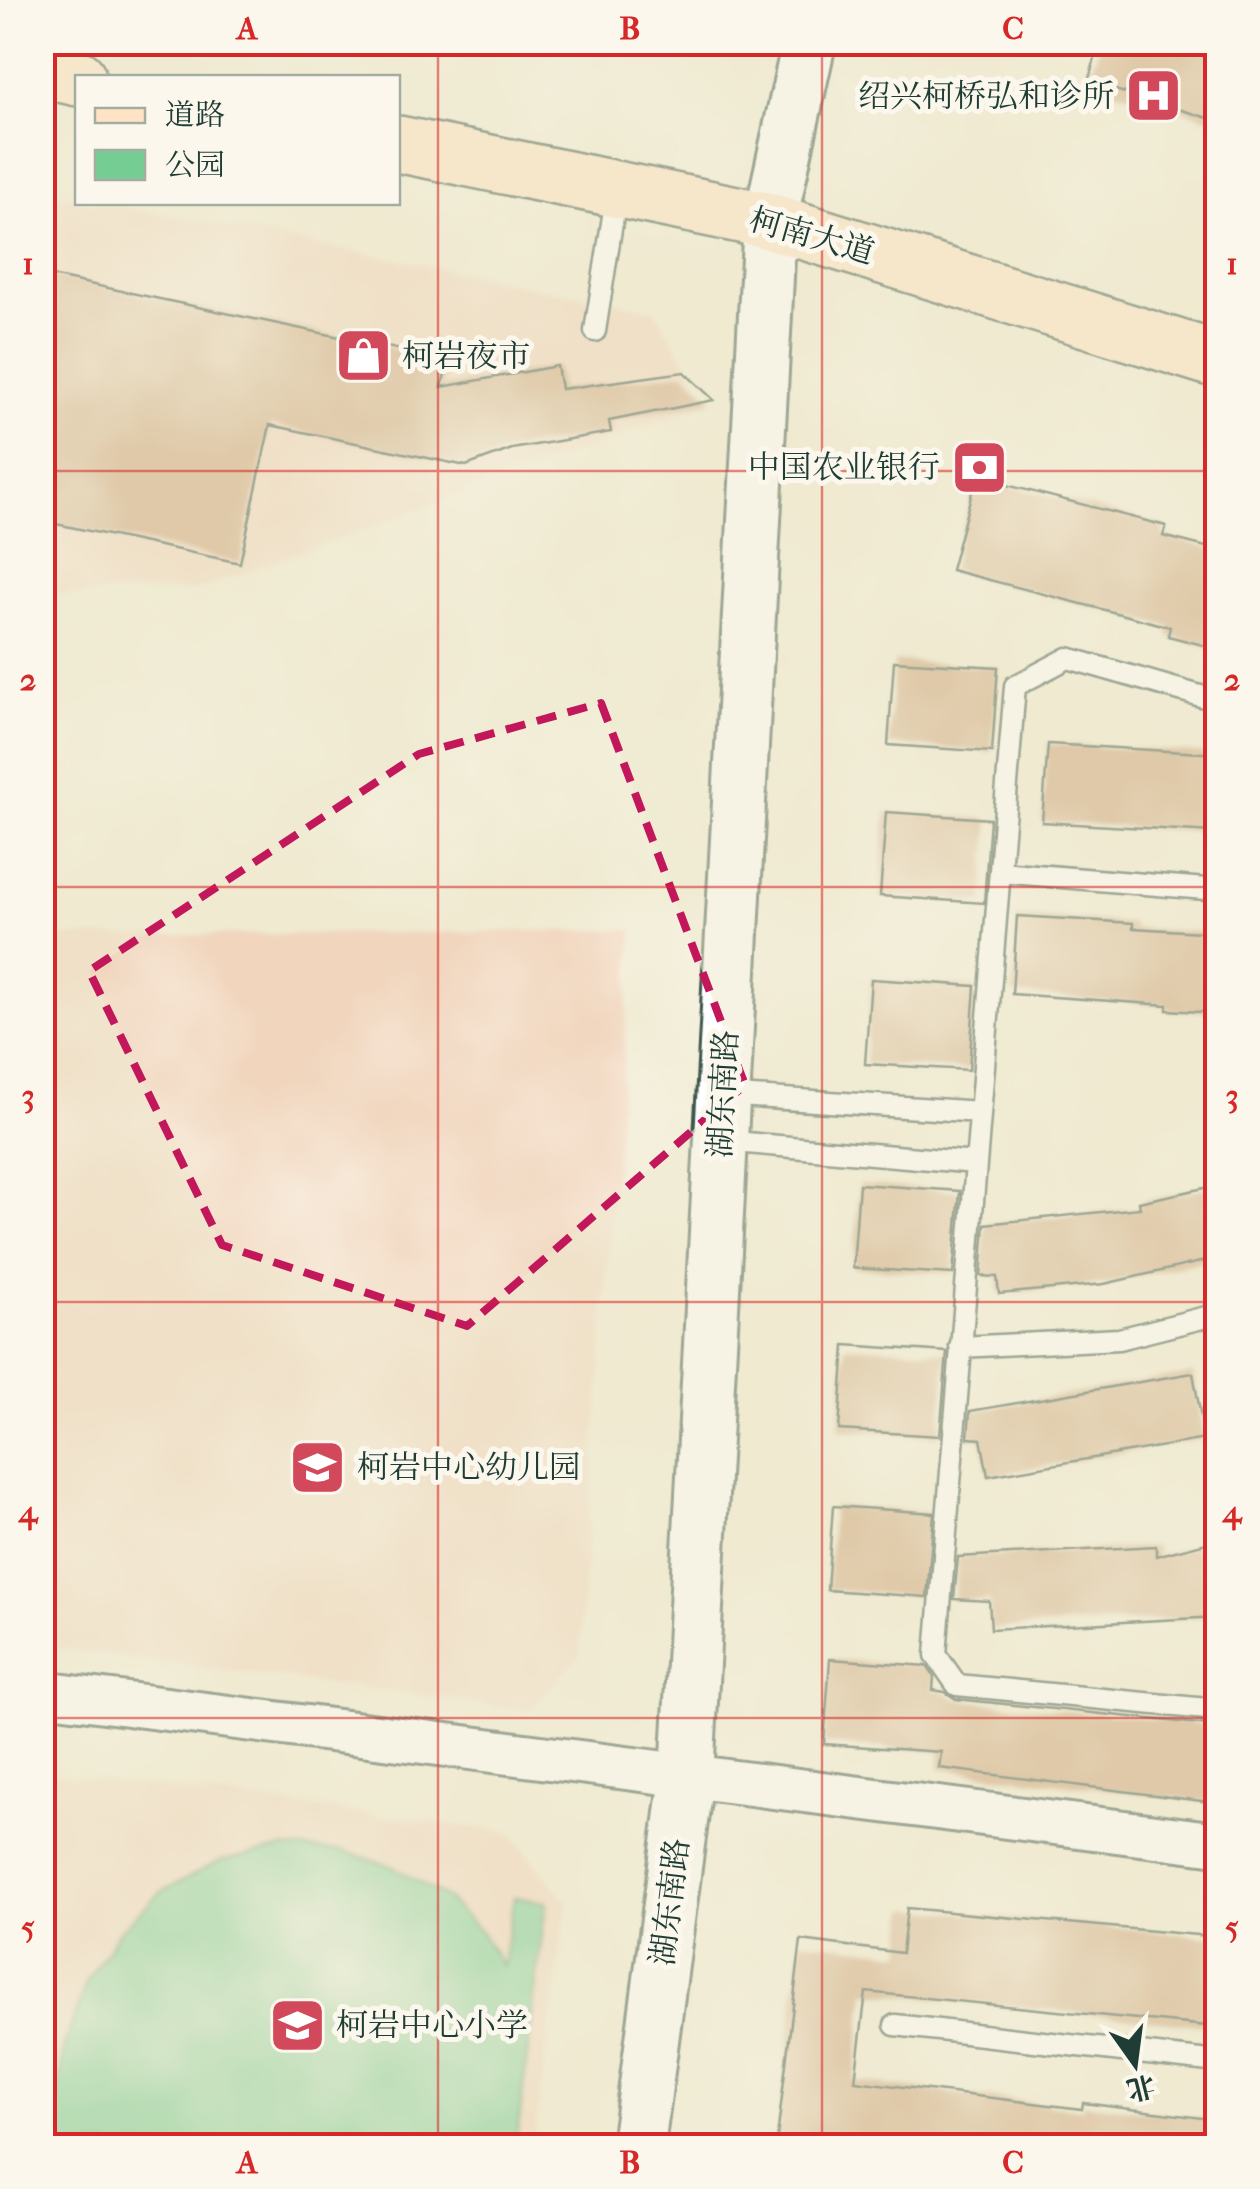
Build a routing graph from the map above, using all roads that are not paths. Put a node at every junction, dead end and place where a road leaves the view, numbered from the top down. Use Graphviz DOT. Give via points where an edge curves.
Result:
graph roads {
  1 [pos="809,42"];
  2 [pos="42,70"];
  3 [pos="75,77"];
  4 [pos="400,144"];
  5 [pos="617,189"];
  6 [pos="770,221"];
  7 [pos="596,331"];
  8 [pos="1218,360"];
  9 [pos="1218,701"];
  10 [pos="1000,872"];
  11 [pos="1218,890"];
  12 [pos="980,1112"];
  13 [pos="722,1118"];
  14 [pos="976,1163"];
  15 [pos="1218,1314"];
  16 [pos="960,1347"];
  17 [pos="42,1693"];
  18 [pos="1218,1710"];
  19 [pos="686,1776"];
  20 [pos="1218,1844"];
  21 [pos="895,2025"];
  22 [pos="1218,2062"];
  23 [pos="638,2146"];
  1 -- 6 [label="street, 湖东南路"];
  2 -- 3 [label="main road"];
  4 -- 5 [label="main road, 柯南大道"];
  5 -- 6 [label="main road, 柯南大道"];
  5 -- 7 [label="lane"];
  6 -- 8 [label="main road, 柯南大道"];
  6 -- 13 [label="street, 湖东南路"];
  9 -- 10 [label="lane" via="1068,658 1015,686"];
  10 -- 11 [label="lane"];
  10 -- 12 [label="lane"];
  12 -- 13 [label="lane"];
  12 -- 14 [label="lane"];
  13 -- 14 [label="lane"];
  13 -- 19 [label="street, 湖东南路"];
  14 -- 16 [label="lane"];
  15 -- 16 [label="lane" via="1119,1339"];
  16 -- 18 [label="lane" via="936,1655 957,1685"];
  17 -- 19 [label="street"];
  19 -- 20 [label="street"];
  19 -- 23 [label="street, 湖东南路"];
  21 -- 22 [label="lane"];
}
